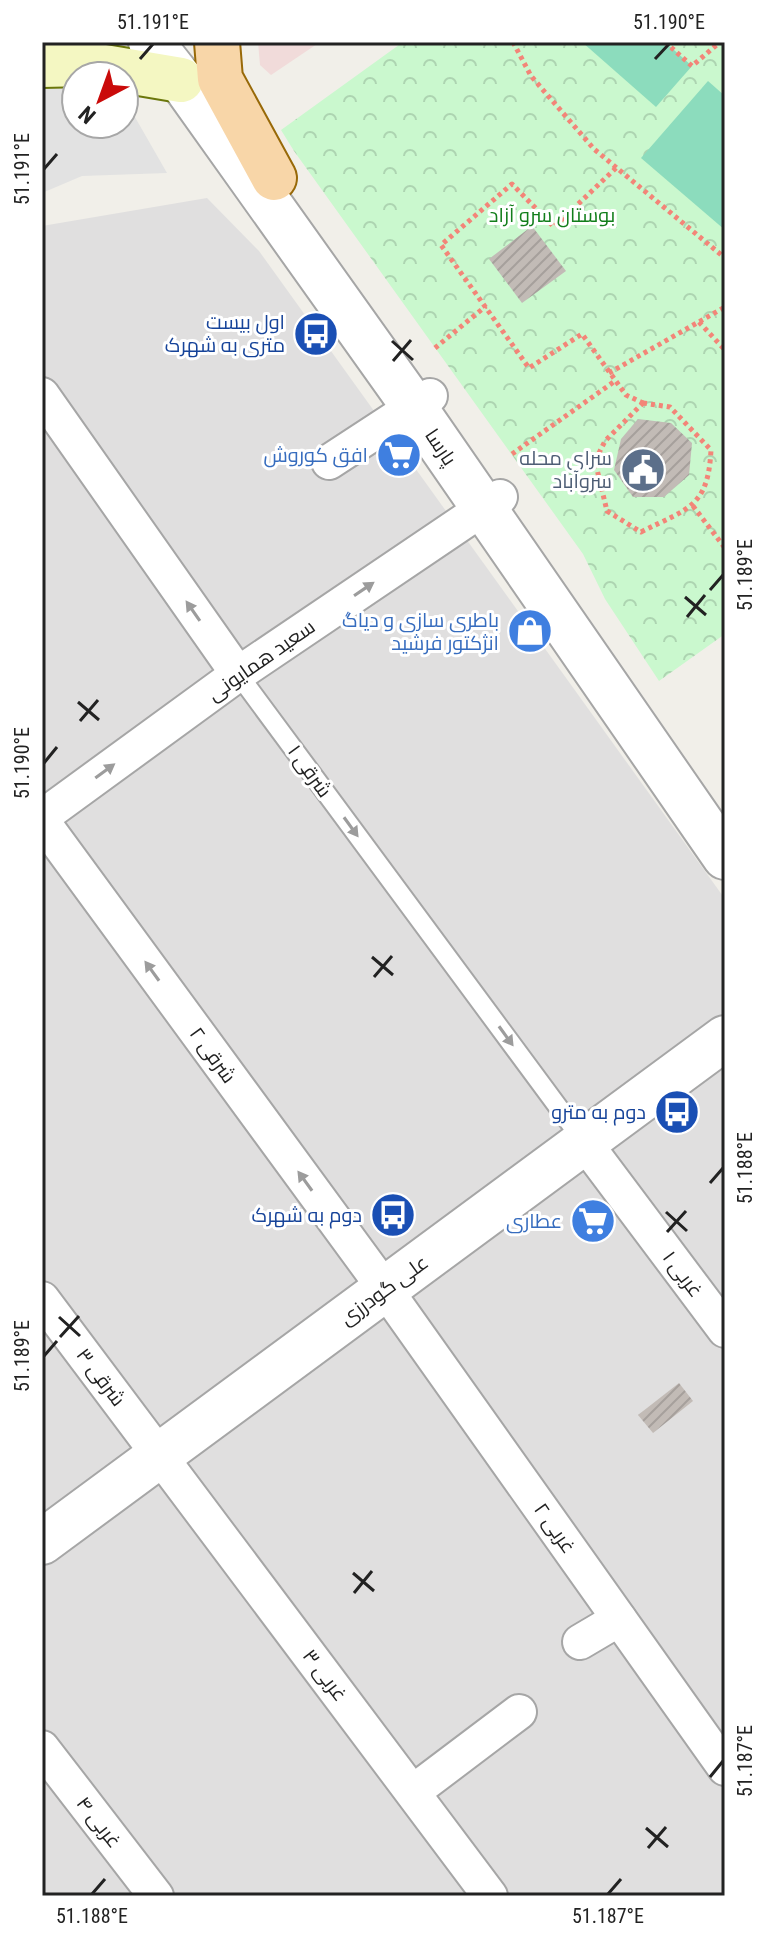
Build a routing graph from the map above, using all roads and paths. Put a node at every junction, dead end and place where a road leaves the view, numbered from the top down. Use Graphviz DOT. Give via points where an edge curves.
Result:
graph roads {
  1 [pos="151,42"];
  2 [pos="217,42"];
  3 [pos="513,42"];
  4 [pos="665,42"];
  5 [pos="720,42"];
  6 [pos="177,61"];
  7 [pos="42,65"];
  8 [pos="616,168"];
  9 [pos="274,178"];
  10 [pos="725,258"];
  11 [pos="486,306"];
  12 [pos="725,307"];
  13 [pos="699,322"];
  14 [pos="435,348"];
  15 [pos="725,350"];
  16 [pos="609,373"];
  17 [pos="615,381"];
  18 [pos="42,395"];
  19 [pos="422,402"];
  20 [pos="643,403"];
  21 [pos="512,454"];
  22 [pos="329,462"];
  23 [pos="492,503"];
  24 [pos="693,506"];
  25 [pos="725,548"];
  26 [pos="238,674"];
  27 [pos="42,819"];
  28 [pos="725,820"];
  29 [pos="725,857"];
  30 [pos="725,1038"];
  31 [pos="584,1142"];
  32 [pos="385,1289"];
  33 [pos="42,1299"];
  34 [pos="725,1330"];
  35 [pos="160,1456"];
  36 [pos="42,1542"];
  37 [pos="619,1619"];
  38 [pos="580,1642"];
  39 [pos="519,1712"];
  40 [pos="42,1748"];
  41 [pos="725,1768"];
  42 [pos="413,1792"];
  43 [pos="156,1896"];
  44 [pos="490,1896"];
  1 -- 6 [label="street, پارسا"];
  2 -- 9 [label="main road" via="220,79"];
  3 -- 8 [label="path" via="531,76"];
  4 -- 5 [label="path" via="692,66"];
  6 -- 7 [label="main road"];
  6 -- 9 [label="street, پارسا"];
  6 -- 19 [label="street, پارسا"];
  8 -- 10 [label="path"];
  8 -- 11 [label="path" via="554,227 512,184 441,245"];
  9 -- 19 [label="street, پارسا"];
  11 -- 14 [label="path"];
  11 -- 16 [label="path" via="529,368 582,334"];
  12 -- 13 [label="path"];
  13 -- 15 [label="path"];
  13 -- 16 [label="path"];
  16 -- 17 [label="path"];
  17 -- 20 [label="path" via="626,395"];
  17 -- 21 [label="path"];
  26 -- 18 [label="street, ۱ شرقی, one-way"];
  19 -- 22 [label="street"];
  19 -- 23 [label="street, پارسا"];
  20 -- 24 [label="path" via="670,407 711,450 710,478"];
  20 -- 24 [label="path" via="605,441 595,461 607,511 641,532"];
  26 -- 23 [label="street, سعید همایونی, one-way"];
  23 -- 28 [label="street, پارسا"];
  23 -- 29 [label="street, پارسا"];
  24 -- 25 [label="path"];
  27 -- 26 [label="street, سعید همایونی, one-way"];
  26 -- 31 [label="lane, ۱ شرقی, one-way"];
  32 -- 27 [label="street, ۲ شرقی, one-way"];
  30 -- 31 [label="street, علی گودرزی"];
  31 -- 32 [label="street, علی گودرزی"];
  31 -- 34 [label="street, ۱ غربی"];
  32 -- 35 [label="street, علی گودرزی"];
  32 -- 37 [label="street, ۲ غربی"];
  33 -- 35 [label="street, ۳ شرقی"];
  35 -- 36 [label="street, علی گودرزی"];
  35 -- 42 [label="street, ۳ غربی"];
  37 -- 38 [label="street"];
  37 -- 41 [label="street, ۲ غربی"];
  39 -- 42 [label="street"];
  40 -- 43 [label="street, ۴ غربی"];
  42 -- 44 [label="street, ۳ غربی"];
}
